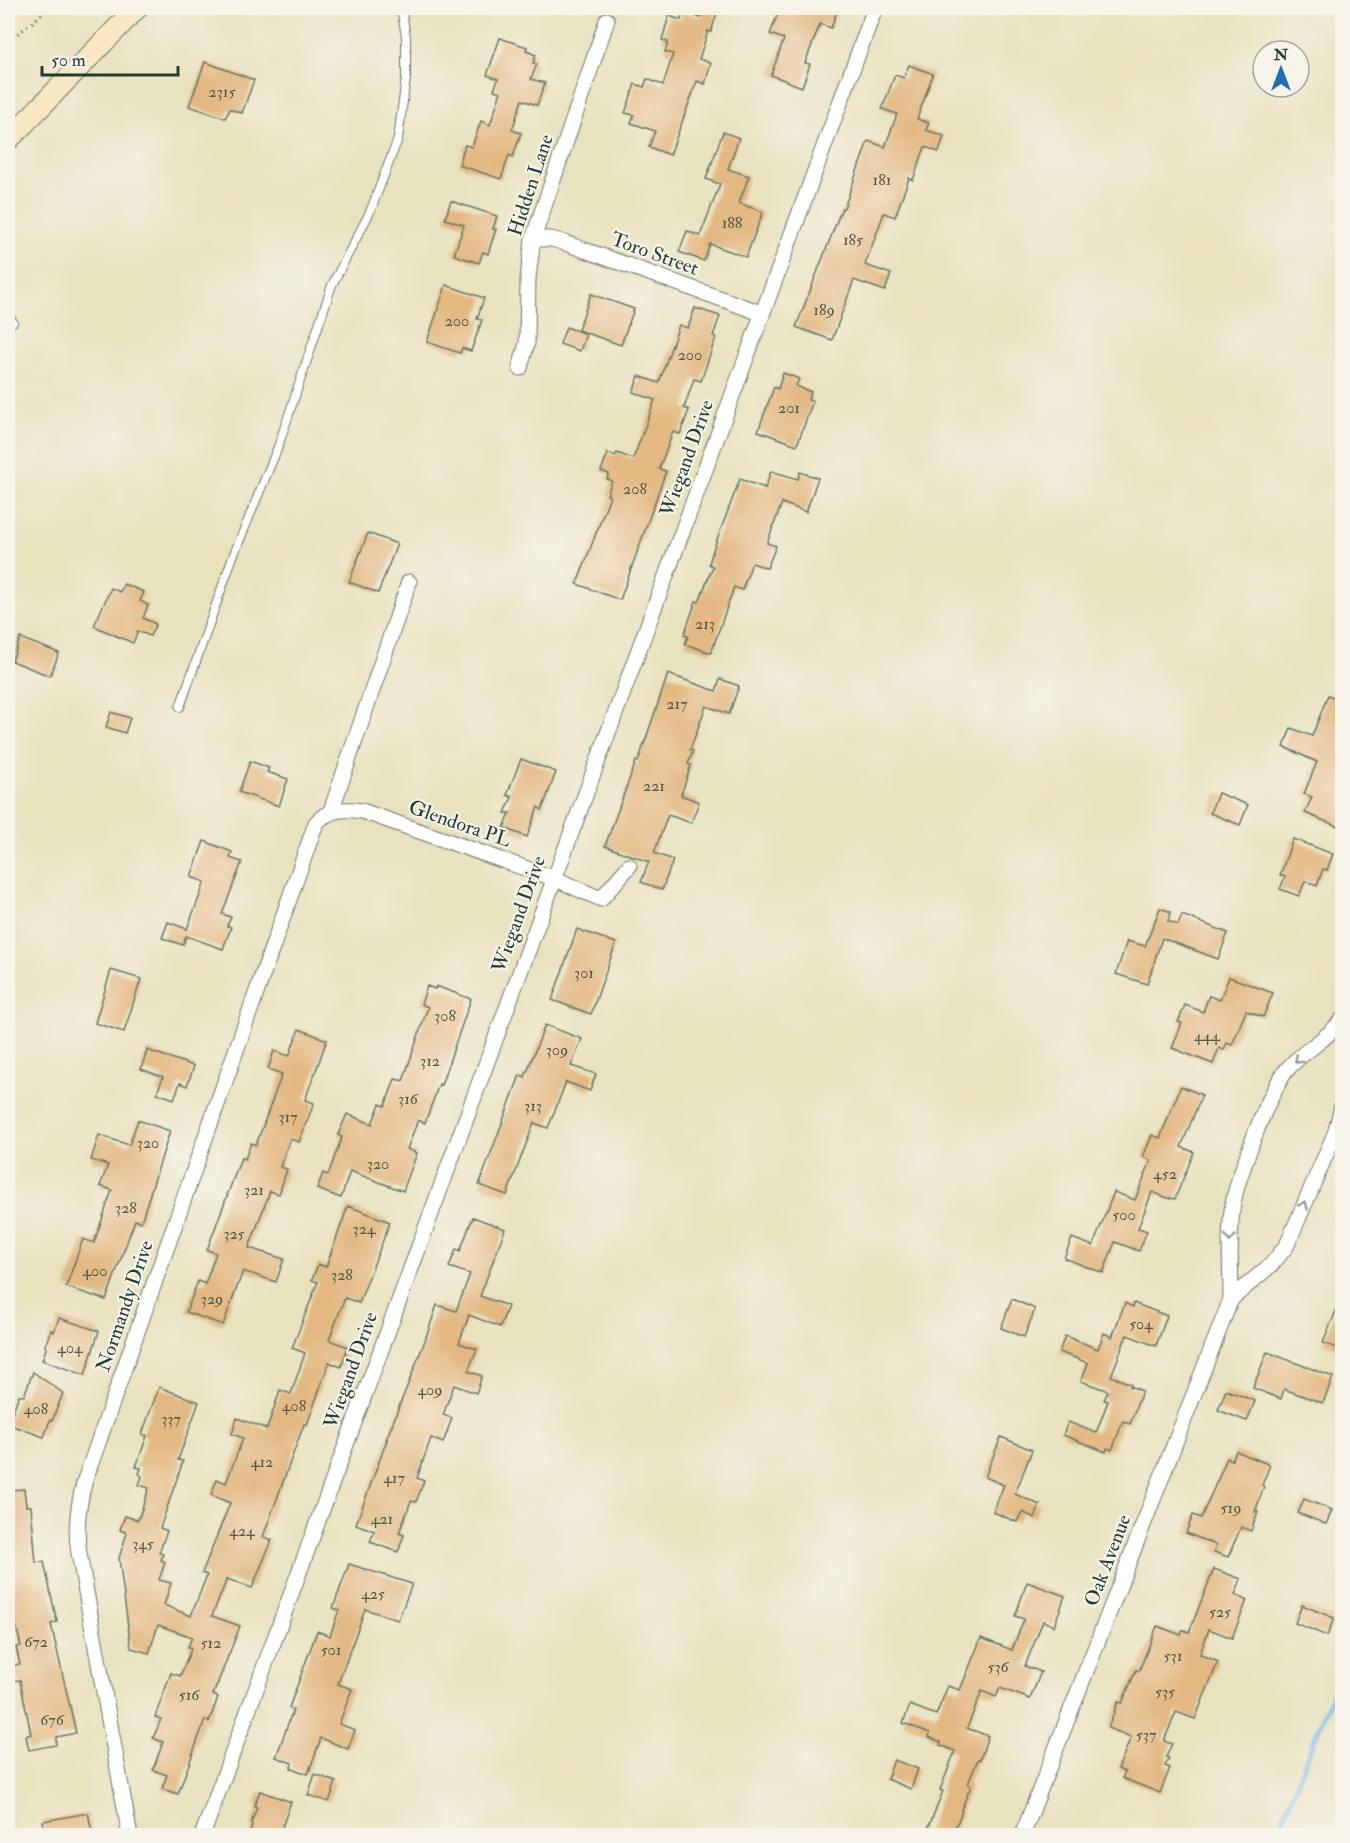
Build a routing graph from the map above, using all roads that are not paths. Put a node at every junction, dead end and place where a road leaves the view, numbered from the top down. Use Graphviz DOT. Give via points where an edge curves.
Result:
graph roads {
  1 [pos="137,8"];
  2 [pos="402,8"];
  3 [pos="875,8"];
  4 [pos="607,20"];
  5 [pos="8,140"];
  6 [pos="533,239"];
  7 [pos="761,313"];
  8 [pos="520,368"];
  9 [pos="409,582"];
  10 [pos="180,707"];
  11 [pos="331,811"];
  12 [pos="629,866"];
  13 [pos="553,878"];
  14 [pos="1342,1021"];
  15 [pos="1342,1027"];
  16 [pos="1342,1106"];
  17 [pos="1231,1299"];
  18 [pos="130,1836"];
  19 [pos="202,1836"];
  20 [pos="1022,1836"];
  1 -- 5 [label="street"];
  2 -- 10 [label="lane" via="406,78 398,139 370,212 332,285 278,447 232,559"];
  3 -- 7 [label="street, Wiegand Drive"];
  4 -- 6 [label="street, Hidden Lane"];
  6 -- 7 [label="street, Toro Street" via="565,243"];
  6 -- 8 [label="street, Hidden Lane" via="527,343"];
  7 -- 13 [label="street, Wiegand Drive"];
  9 -- 11 [label="street"];
  11 -- 13 [label="street, Glendora PL" via="362,811"];
  11 -- 18 [label="street, Normandy Drive" via="312,831 79,1504 78,1553"];
  12 -- 13 [label="street, Glendora PL" via="601,899"];
  13 -- 19 [label="street, Wiegand Drive"];
  14 -- 15 [label="street, Oak Avenue"];
  14 -- 17 [label="street, Oak Avenue, one-way" via="1286,1071 1267,1104 1233,1204"];
  17 -- 16 [label="street, Oak Avenue, one-way" via="1272,1264 1287,1245"];
  17 -- 20 [label="street, Oak Avenue"];
}
